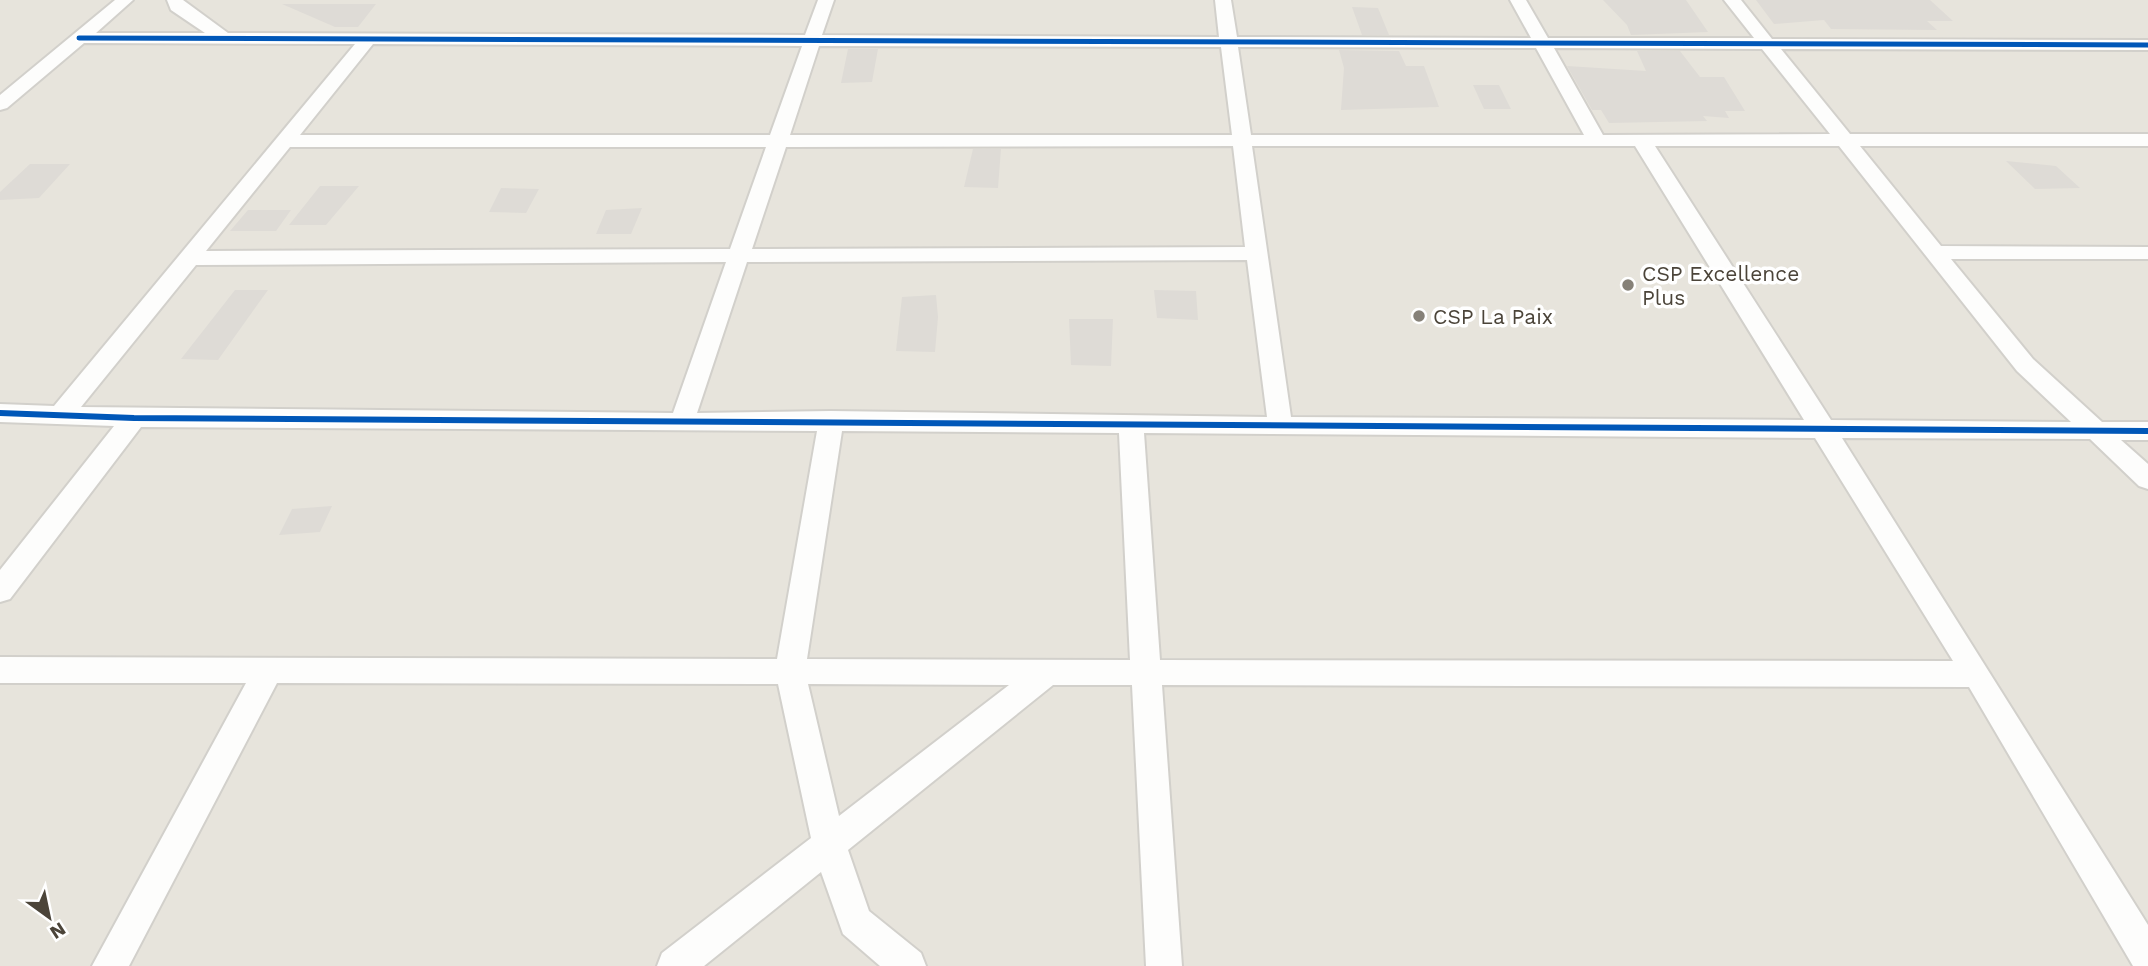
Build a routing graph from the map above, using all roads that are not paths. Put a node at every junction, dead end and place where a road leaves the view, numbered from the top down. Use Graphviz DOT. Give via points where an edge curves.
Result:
graph roads {
  1 [pos="125,0"];
  2 [pos="175,0"];
  3 [pos="826,0"];
  4 [pos="1223,0"];
  5 [pos="1518,0"];
  6 [pos="1732,0"];
  7 [pos="79,38"];
  8 [pos="225,39"];
  9 [pos="368,40"];
  10 [pos="812,41"];
  11 [pos="1229,43"];
  12 [pos="1543,44"];
  13 [pos="1768,45"];
  14 [pos="2148,45"];
  15 [pos="0,104"];
  16 [pos="285,141"];
  17 [pos="778,141"];
  18 [pos="1242,141"];
  19 [pos="1597,141"];
  20 [pos="1642,141"];
  21 [pos="1846,141"];
  22 [pos="2148,141"];
  23 [pos="1935,252"];
  24 [pos="1257,253"];
  25 [pos="2148,253"];
  26 [pos="738,256"];
  27 [pos="189,258"];
  28 [pos="0,413"];
  29 [pos="62,414"];
  30 [pos="134,418"];
  31 [pos="683,419"];
  32 [pos="831,420"];
  33 [pos="1131,423"];
  34 [pos="1280,424"];
  35 [pos="1823,428"];
  36 [pos="2095,431"];
  37 [pos="2148,431"];
  38 [pos="2148,479"];
  39 [pos="0,591"];
  40 [pos="0,670"];
  41 [pos="268,671"];
  42 [pos="790,671"];
  43 [pos="1047,672"];
  44 [pos="1149,672"];
  45 [pos="1977,674"];
  46 [pos="829,845"];
  47 [pos="2148,958"];
  48 [pos="110,966"];
  49 [pos="676,966"];
  50 [pos="908,966"];
  51 [pos="1164,966"];
  1 -- 7 [label="street"];
  2 -- 8 [label="street" via="177,6"];
  3 -- 10 [label="street"];
  4 -- 11 [label="street"];
  5 -- 12 [label="street"];
  6 -- 13 [label="street"];
  7 -- 8 [label="street"];
  7 -- 15 [label="street"];
  8 -- 9 [label="street"];
  9 -- 10 [label="street"];
  9 -- 16 [label="street"];
  10 -- 11 [label="street"];
  10 -- 17 [label="street"];
  11 -- 12 [label="street"];
  11 -- 18 [label="street"];
  12 -- 13 [label="street"];
  12 -- 19 [label="street"];
  13 -- 14 [label="street"];
  13 -- 21 [label="street"];
  16 -- 17 [label="street"];
  16 -- 27 [label="street"];
  17 -- 18 [label="street"];
  17 -- 26 [label="street"];
  18 -- 19 [label="street"];
  18 -- 24 [label="street"];
  19 -- 20 [label="street"];
  20 -- 21 [label="street"];
  20 -- 35 [label="street"];
  21 -- 22 [label="street"];
  21 -- 23 [label="street"];
  23 -- 25 [label="street"];
  23 -- 36 [label="street" via="2025,365"];
  24 -- 26 [label="street"];
  24 -- 34 [label="street"];
  26 -- 27 [label="street"];
  26 -- 31 [label="street"];
  27 -- 29 [label="street"];
  28 -- 29 [label="street"];
  29 -- 30 [label="street"];
  30 -- 31 [label="street"];
  30 -- 39 [label="street"];
  31 -- 32 [label="street"];
  32 -- 33 [label="street"];
  32 -- 42 [label="street"];
  33 -- 34 [label="street"];
  33 -- 44 [label="street"];
  34 -- 35 [label="street"];
  35 -- 36 [label="street"];
  35 -- 45 [label="street"];
  36 -- 37 [label="street"];
  36 -- 38 [label="street"];
  40 -- 41 [label="street"];
  41 -- 42 [label="street"];
  41 -- 48 [label="street"];
  42 -- 43 [label="street"];
  42 -- 46 [label="street"];
  43 -- 44 [label="street"];
  43 -- 46 [label="street"];
  44 -- 45 [label="street"];
  44 -- 51 [label="street"];
  45 -- 47 [label="street"];
  46 -- 49 [label="street"];
  46 -- 50 [label="street" via="855,922"];
}
